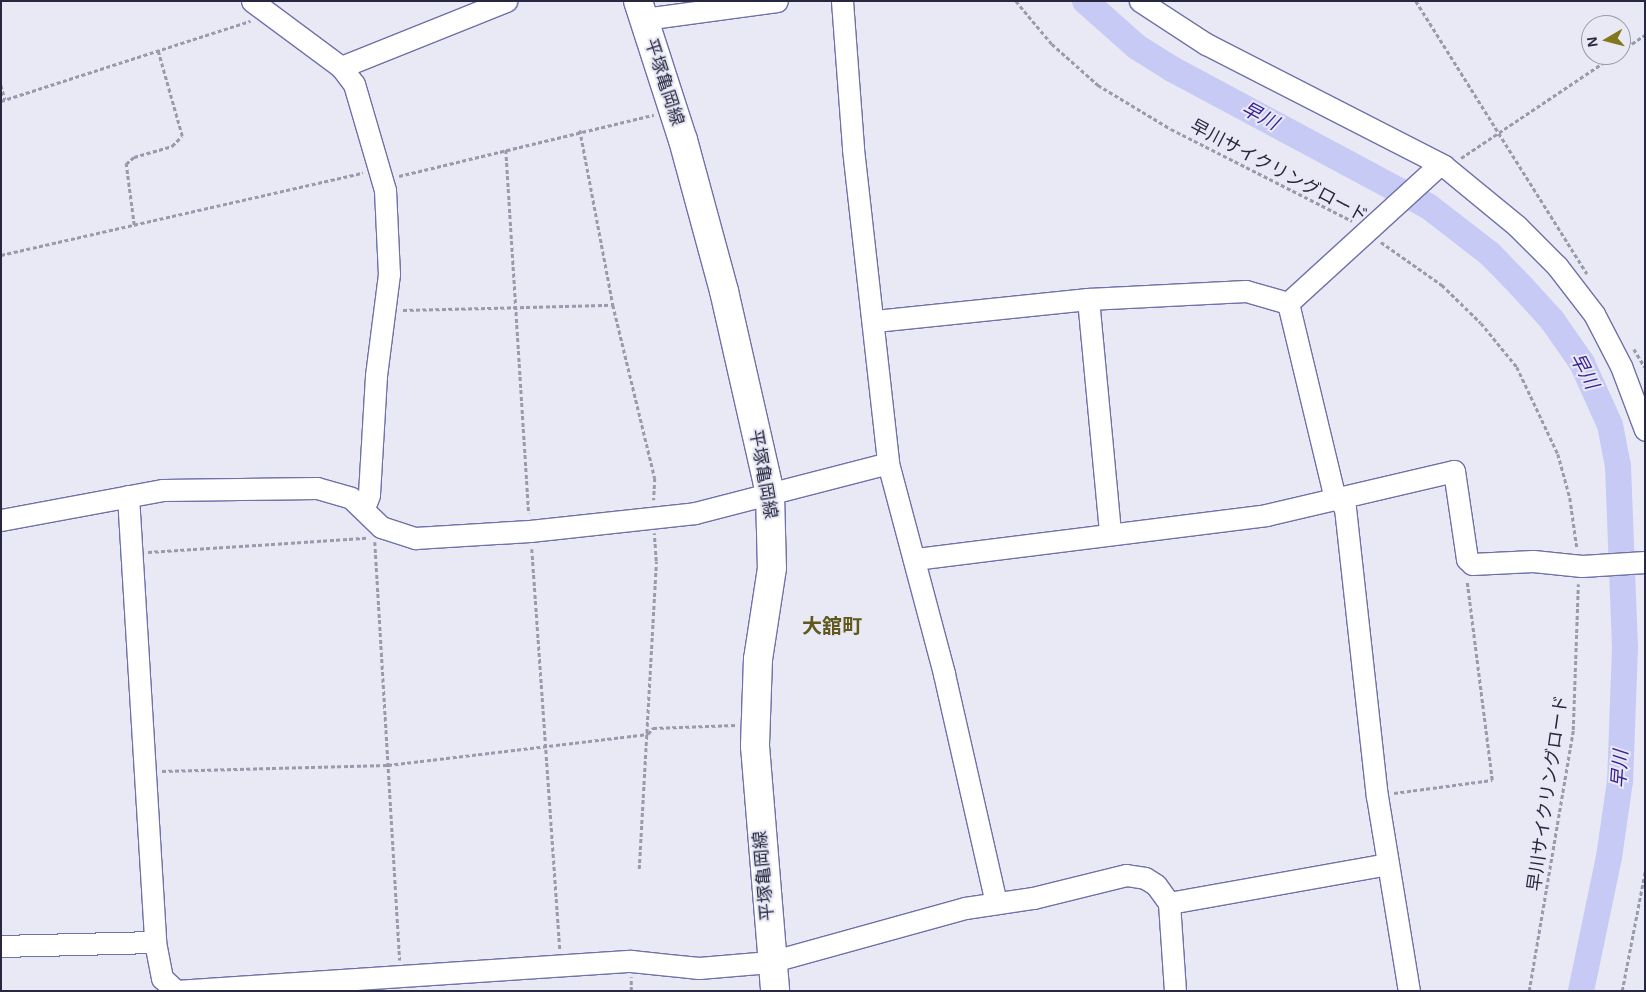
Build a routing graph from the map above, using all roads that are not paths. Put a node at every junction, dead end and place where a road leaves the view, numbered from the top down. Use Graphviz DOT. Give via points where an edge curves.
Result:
graph roads {
  1 [pos="506,1"];
  2 [pos="778,1"];
  3 [pos="842,1"];
  4 [pos="1140,1"];
  5 [pos="257,6"];
  6 [pos="641,10"];
  7 [pos="341,67"];
  8 [pos="1440,168"];
  9 [pos="1088,299"];
  10 [pos="1288,303"];
  11 [pos="875,321"];
  12 [pos="1645,430"];
  13 [pos="888,463"];
  14 [pos="770,494"];
  15 [pos="128,496"];
  16 [pos="1339,500"];
  17 [pos="364,508"];
  18 [pos="1,520"];
  19 [pos="1110,533"];
  20 [pos="916,559"];
  21 [pos="1645,562"];
  22 [pos="1387,864"];
  23 [pos="996,903"];
  24 [pos="1169,903"];
  25 [pos="154,942"];
  26 [pos="1,946"];
  27 [pos="772,962"];
  28 [pos="176,991"];
  29 [pos="775,991"];
  30 [pos="1175,991"];
  31 [pos="1409,991"];
  1 -- 7 [label="street"];
  2 -- 6 [label="street"];
  3 -- 11 [label="street" via="853,149"];
  4 -- 8 [label="street" via="1206,44"];
  5 -- 7 [label="street"];
  6 -- 14 [label="main road, 平塚亀岡線" via="674,111 724,291"];
  7 -- 17 [label="street" via="354,84 379,175 390,239 369,496"];
  8 -- 10 [label="street"];
  8 -- 12 [label="street" via="1517,226 1557,266 1589,307 1622,366"];
  9 -- 10 [label="street" via="1246,291"];
  9 -- 11 [label="street"];
  9 -- 19 [label="street"];
  10 -- 16 [label="street" via="1333,491"];
  11 -- 13 [label="street"];
  13 -- 14 [label="street"];
  13 -- 20 [label="street"];
  14 -- 17 [label="street" via="653,521 415,538 381,527"];
  14 -- 27 [label="main road, 平塚亀岡線" via="772,568 758,659 755,746"];
  15 -- 17 [label="street" via="192,488 317,488 336,491"];
  15 -- 18 [label="street"];
  15 -- 25 [label="street" via="134,553"];
  16 -- 19 [label="street" via="1266,515"];
  16 -- 21 [label="street" via="1454,471 1467,559 1472,564 1533,560 1580,566"];
  16 -- 22 [label="street" via="1345,508"];
  19 -- 20 [label="street"];
  20 -- 23 [label="street"];
  22 -- 24 [label="street"];
  22 -- 31 [label="street"];
  23 -- 24 [label="street" via="1136,876 1156,885"];
  23 -- 27 [label="street"];
  24 -- 30 [label="street"];
  25 -- 26 [label="street"];
  25 -- 28 [label="street" via="162,978"];
  27 -- 28 [label="street" via="699,968 631,961"];
  27 -- 29 [label="main road, 平塚亀岡線"];
}
